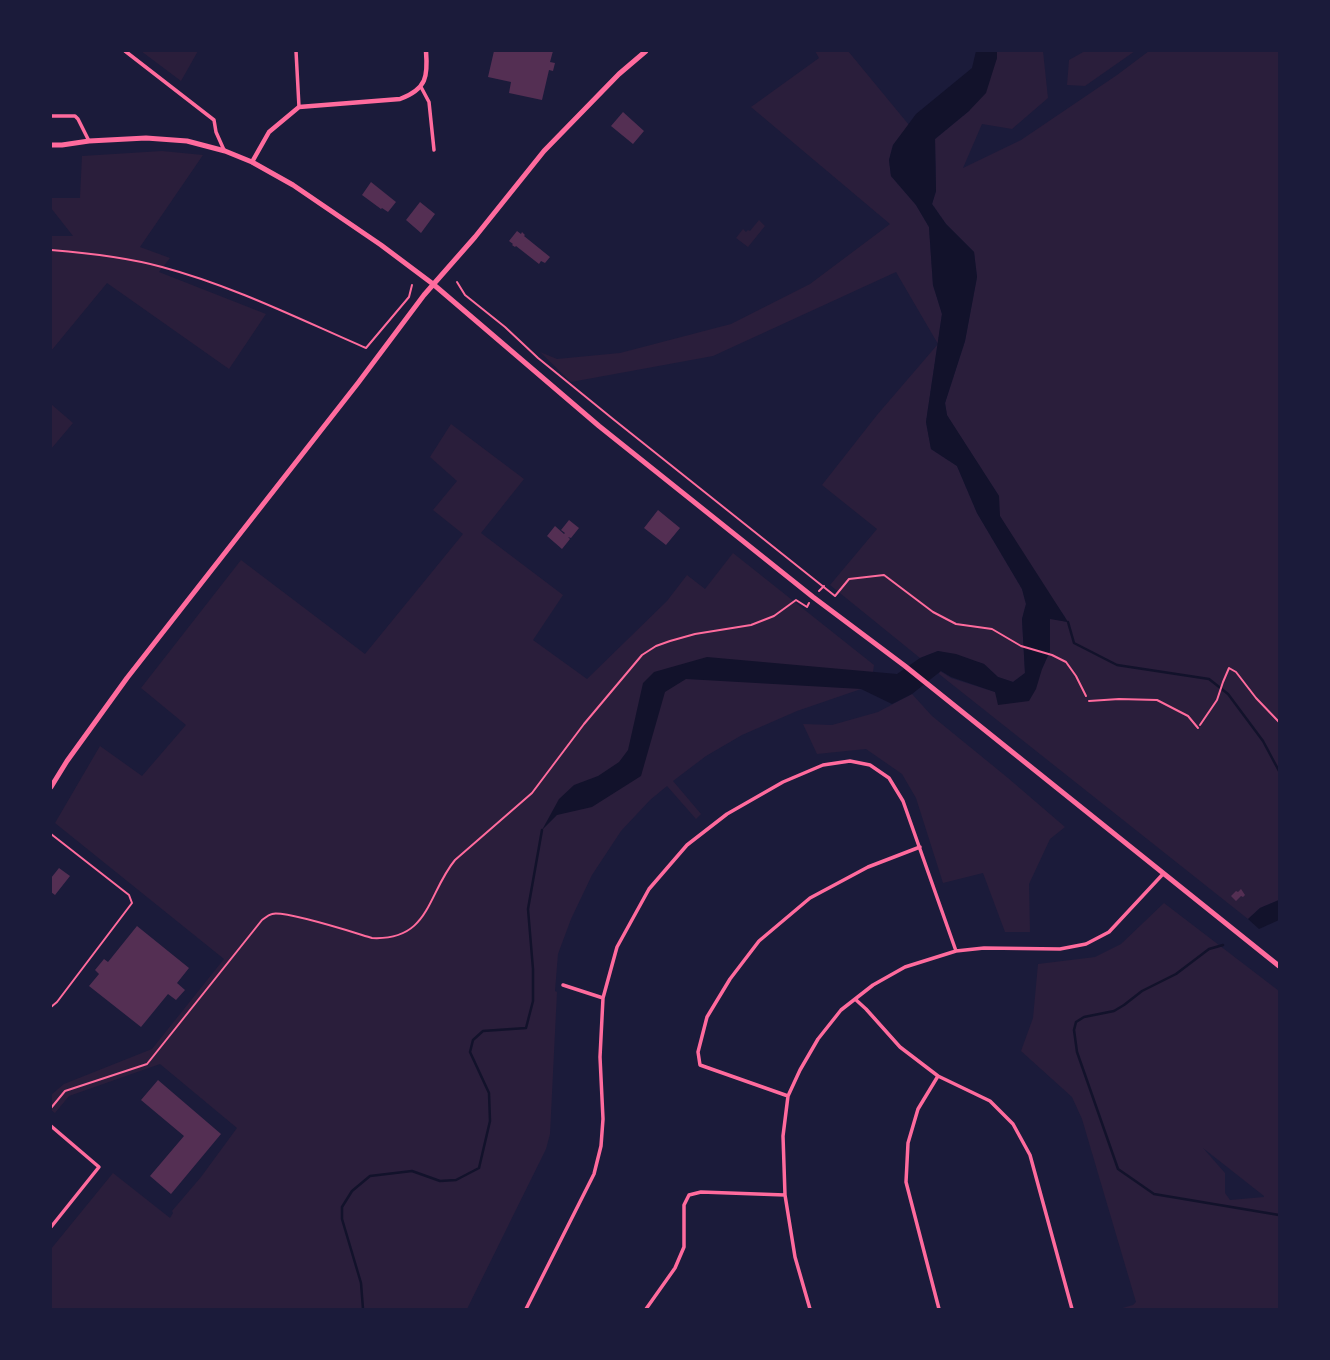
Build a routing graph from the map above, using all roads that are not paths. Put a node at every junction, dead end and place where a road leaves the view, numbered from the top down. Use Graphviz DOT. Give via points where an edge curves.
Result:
graph roads {
  1 [pos="125,51"];
  2 [pos="296,51"];
  3 [pos="426,51"];
  4 [pos="646,51"];
  5 [pos="421,87"];
  6 [pos="299,107"];
  7 [pos="51,116"];
  8 [pos="89,141"];
  9 [pos="51,145"];
  10 [pos="434,150"];
  11 [pos="225,151"];
  12 [pos="252,162"];
  13 [pos="433,284"];
  14 [pos="1089,701"];
  15 [pos="1198,728"];
  16 [pos="51,787"];
  17 [pos="51,834"];
  18 [pos="920,847"];
  19 [pos="1163,874"];
  20 [pos="956,951"];
  21 [pos="1279,966"];
  22 [pos="563,985"];
  23 [pos="603,998"];
  24 [pos="855,999"];
  25 [pos="51,1007"];
  26 [pos="938,1076"];
  27 [pos="788,1096"];
  28 [pos="51,1126"];
  29 [pos="785,1195"];
  30 [pos="51,1227"];
  31 [pos="526,1309"];
  32 [pos="646,1309"];
  33 [pos="810,1309"];
  34 [pos="939,1309"];
  35 [pos="1072,1309"];
  1 -- 11 [label="street" via="214,120"];
  2 -- 6 [label="street"];
  3 -- 5 [label="street" via="427,73"];
  4 -- 13 [label="main road" via="546,149"];
  5 -- 6 [label="street" via="400,99"];
  5 -- 10 [label="street" via="429,102"];
  6 -- 12 [label="street" via="269,132"];
  7 -- 8 [label="street" via="75,116"];
  8 -- 9 [label="main road"];
  8 -- 11 [label="main road" via="187,141"];
  11 -- 12 [label="main road"];
  12 -- 13 [label="main road" via="302,191"];
  13 -- 16 [label="main road" via="127,678"];
  13 -- 19 [label="main road" via="599,426"];
  14 -- 15 [label="lane" via="1157,700 1188,716"];
  17 -- 25 [label="lane" via="129,895 132,903"];
  18 -- 20 [label="street"];
  18 -- 23 [label="street" via="890,778 870,765 850,761 823,765 783,782 727,814 687,845 649,889 617,947"];
  18 -- 27 [label="street" via="868,867 810,898 759,942 707,1017 699,1065"];
  19 -- 20 [label="street" via="1109,932 1086,944 1060,949"];
  19 -- 21 [label="main road"];
  20 -- 24 [label="street" via="905,967"];
  22 -- 23 [label="street"];
  23 -- 31 [label="street" via="601,1146 594,1174"];
  24 -- 26 [label="street" via="900,1047"];
  24 -- 27 [label="street" via="818,1039"];
  26 -- 34 [label="street" via="918,1109 908,1143 906,1182"];
  26 -- 35 [label="street" via="990,1101 1013,1124 1030,1155"];
  27 -- 29 [label="street" via="783,1136"];
  28 -- 30 [label="street" via="99,1167"];
  29 -- 32 [label="street" via="689,1195 684,1205 684,1247 676,1268"];
  29 -- 33 [label="street"];
}
